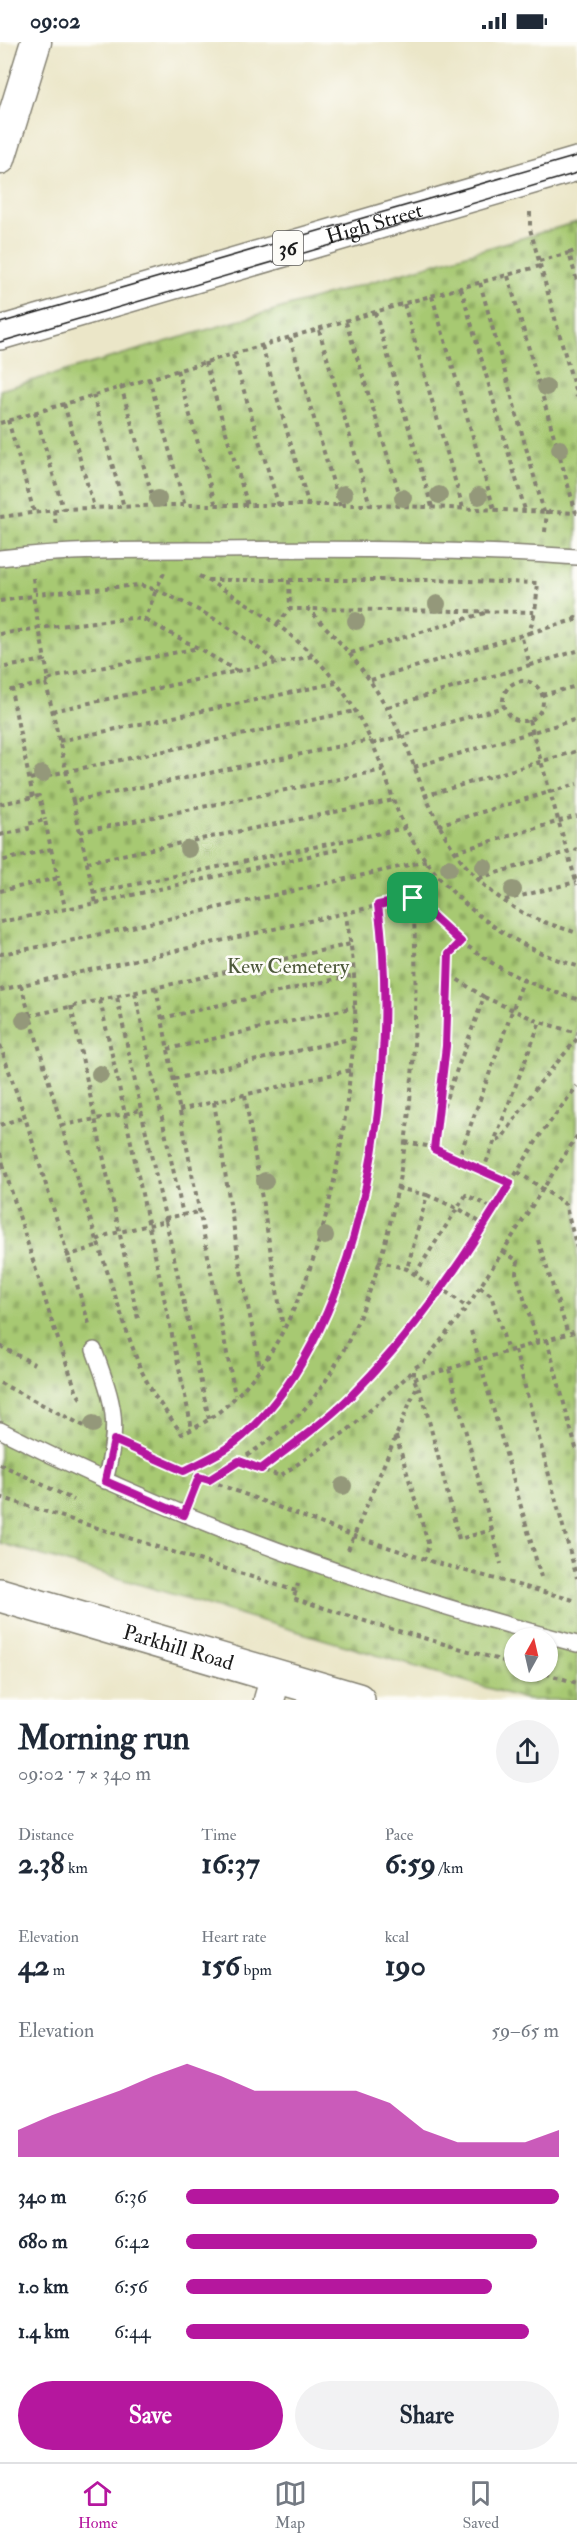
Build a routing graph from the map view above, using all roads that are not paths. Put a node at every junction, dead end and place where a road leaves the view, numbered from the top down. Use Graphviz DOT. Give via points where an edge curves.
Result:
graph roads {
  1 [pos="36,42"];
  2 [pos="0,159"];
  3 [pos="577,164"];
  4 [pos="0,333"];
  5 [pos="577,557"];
  6 [pos="0,558"];
  7 [pos="94,1350"];
  8 [pos="0,1430"];
  9 [pos="105,1481"];
  10 [pos="0,1595"];
  11 [pos="577,1644"];
  12 [pos="273,1688"];
  13 [pos="358,1700"];
  1 -- 2 [label="street"];
  3 -- 4 [label="main road, High Street / 36"];
  5 -- 6 [label="lane" via="406,549 269,549 88,552"];
  7 -- 9 [label="lane" via="114,1412 114,1440"];
  8 -- 9 [label="lane"];
  9 -- 11 [label="lane" via="339,1574"];
  10 -- 12 [label="main road, Parkhill Road"];
  12 -- 13 [label="main road, Parkhill Road"];
}
